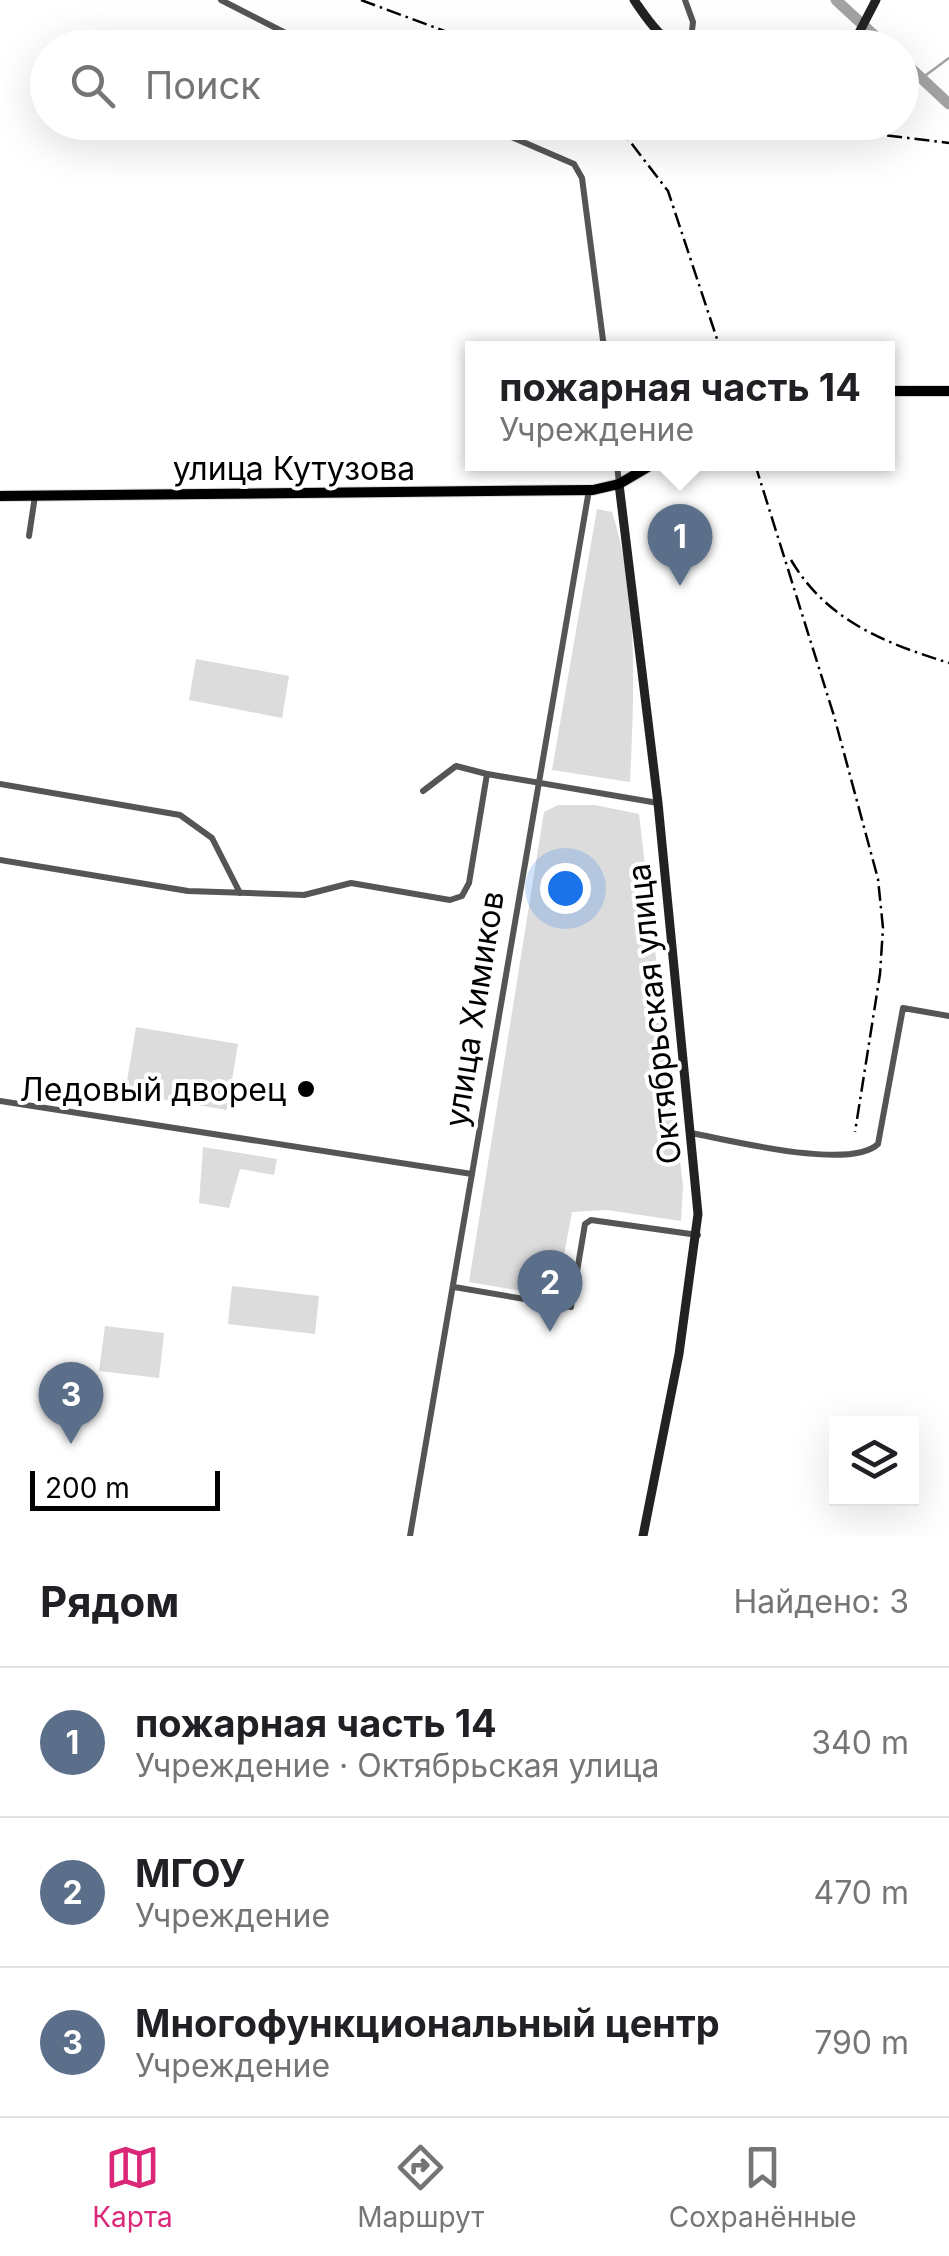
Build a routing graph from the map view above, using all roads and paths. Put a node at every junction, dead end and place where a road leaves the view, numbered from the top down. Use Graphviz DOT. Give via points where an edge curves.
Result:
graph roads {
  1 [pos="221,0"];
  2 [pos="634,0"];
  3 [pos="686,0"];
  4 [pos="876,0"];
  5 [pos="279,30"];
  6 [pos="656,30"];
  7 [pos="691,30"];
  8 [pos="860,30"];
  9 [pos="519,140"];
  10 [pos="603,341"];
  11 [pos="949,390"];
  12 [pos="895,391"];
  13 [pos="618,471"];
  14 [pos="641,471"];
  15 [pos="619,484"];
  16 [pos="589,490"];
  17 [pos="35,495"];
  18 [pos="0,496"];
  19 [pos="29,536"];
  20 [pos="487,774"];
  21 [pos="537,782"];
  22 [pos="0,784"];
  23 [pos="422,791"];
  24 [pos="658,803"];
  25 [pos="0,860"];
  26 [pos="240,893"];
  27 [pos="949,1016"];
  28 [pos="0,1102"];
  29 [pos="690,1134"];
  30 [pos="472,1174"];
  31 [pos="698,1236"];
  32 [pos="454,1287"];
  33 [pos="410,1536"];
  34 [pos="643,1536"];
  1 -- 5 [label="street"];
  2 -- 6 [label="main road"];
  3 -- 7 [label="street"];
  4 -- 8 [label="main road"];
  9 -- 10 [label="street" via="574,164 582,178"];
  11 -- 12 [label="main road"];
  13 -- 15 [label="street"];
  14 -- 15 [label="main road, улица Кутузова"];
  15 -- 16 [label="main road, улица Кутузова"];
  15 -- 24 [label="main road, Октябрьская улица"];
  16 -- 17 [label="main road, улица Кутузова"];
  16 -- 21 [label="street, улица Химиков"];
  17 -- 18 [label="main road, улица Кутузова"];
  17 -- 19 [label="street"];
  20 -- 21 [label="street"];
  20 -- 23 [label="street" via="456,766"];
  20 -- 26 [label="street" via="462,896 450,900 351,883 304,895"];
  21 -- 24 [label="street"];
  21 -- 30 [label="street, улица Химиков"];
  22 -- 26 [label="street" via="180,816 212,838"];
  24 -- 29 [label="main road, Октябрьская улица"];
  25 -- 26 [label="street" via="188,891"];
  27 -- 29 [label="street" via="902,1008 878,1144 869,1152 855,1156"];
  28 -- 30 [label="street"];
  29 -- 31 [label="main road, Октябрьская улица"];
  30 -- 32 [label="street, улица Химиков"];
  31 -- 32 [label="street" via="591,1220 570,1307"];
  31 -- 34 [label="main road, Октябрьская улица"];
  32 -- 33 [label="street, улица Химиков"];
}
